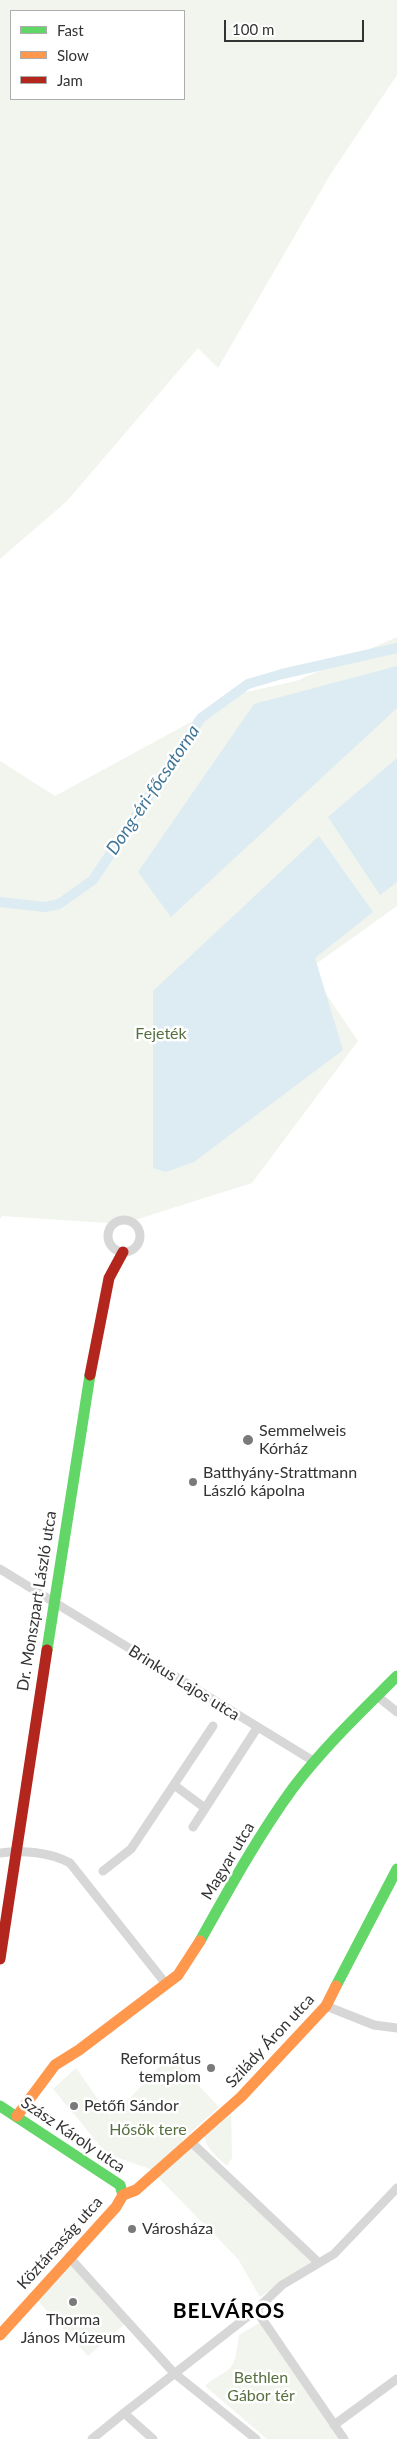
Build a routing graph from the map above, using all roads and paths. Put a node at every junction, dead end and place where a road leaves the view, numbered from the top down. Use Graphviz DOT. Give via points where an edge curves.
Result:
graph roads {
  1 [pos="123,1252"];
  2 [pos="0,1569"];
  3 [pos="53,1602"];
  4 [pos="397,1676"];
  5 [pos="378,1696"];
  6 [pos="397,1712"];
  7 [pos="213,1726"];
  8 [pos="256,1728"];
  9 [pos="315,1762"];
  10 [pos="174,1785"];
  11 [pos="205,1808"];
  12 [pos="193,1827"];
  13 [pos="16,1851"];
  14 [pos="0,1853"];
  15 [pos="397,1869"];
  16 [pos="103,1871"];
  17 [pos="0,1959"];
  18 [pos="166,1984"];
  19 [pos="326,2006"];
  20 [pos="397,2028"];
  21 [pos="0,2106"];
  22 [pos="17,2116"];
  23 [pos="191,2142"];
  24 [pos="397,2188"];
  25 [pos="123,2195"];
  26 [pos="69,2258"];
  27 [pos="319,2263"];
  28 [pos="256,2310"];
  29 [pos="0,2335"];
  30 [pos="174,2373"];
  31 [pos="397,2380"];
  32 [pos="124,2413"];
  33 [pos="334,2424"];
  34 [pos="92,2439"];
  35 [pos="154,2439"];
  36 [pos="256,2439"];
  37 [pos="344,2439"];
  1 -- 3 [label="street, Dr. Monszpart László utca" via="109,1278 99,1325"];
  2 -- 3 [label="street, Brinkus Lajos utca"];
  3 -- 8 [label="street, Brinkus Lajos utca"];
  3 -- 13 [label="street, Dr. Monszpart László utca"];
  4 -- 5 [label="street, Magyar utca"];
  5 -- 6 [label="street"];
  5 -- 9 [label="street, Magyar utca"];
  7 -- 10 [label="street"];
  8 -- 9 [label="street, Brinkus Lajos utca"];
  8 -- 11 [label="street"];
  9 -- 18 [label="street, Magyar utca" via="266,1828 190,1959"];
  10 -- 11 [label="street"];
  10 -- 16 [label="street" via="131,1849"];
  11 -- 12 [label="street"];
  13 -- 14 [label="street"];
  13 -- 17 [label="street, Dr. Monszpart László utca"];
  13 -- 18 [label="street" via="57,1856 70,1863"];
  15 -- 19 [label="street, Szilády Áron utca"];
  18 -- 22 [label="street, Magyar utca" via="51,2070"];
  19 -- 20 [label="street" via="374,2025"];
  19 -- 23 [label="street, Szilády Áron utca" via="241,2097"];
  21 -- 22 [label="street, Szász Károly utca"];
  22 -- 25 [label="street, Szász Károly utca" via="120,2184"];
  23 -- 25 [label="street" via="136,2190"];
  23 -- 27 [label="street"];
  24 -- 27 [label="street" via="334,2254"];
  25 -- 26 [label="street, Köztársaság utca"];
  26 -- 29 [label="street, Köztársaság utca"];
  26 -- 30 [label="street"];
  27 -- 28 [label="street" via="282,2285"];
  28 -- 30 [label="street"];
  28 -- 33 [label="street"];
  30 -- 32 [label="street"];
  30 -- 36 [label="street"];
  31 -- 33 [label="street"];
  32 -- 34 [label="street"];
  32 -- 35 [label="street"];
  33 -- 37 [label="street"];
}
